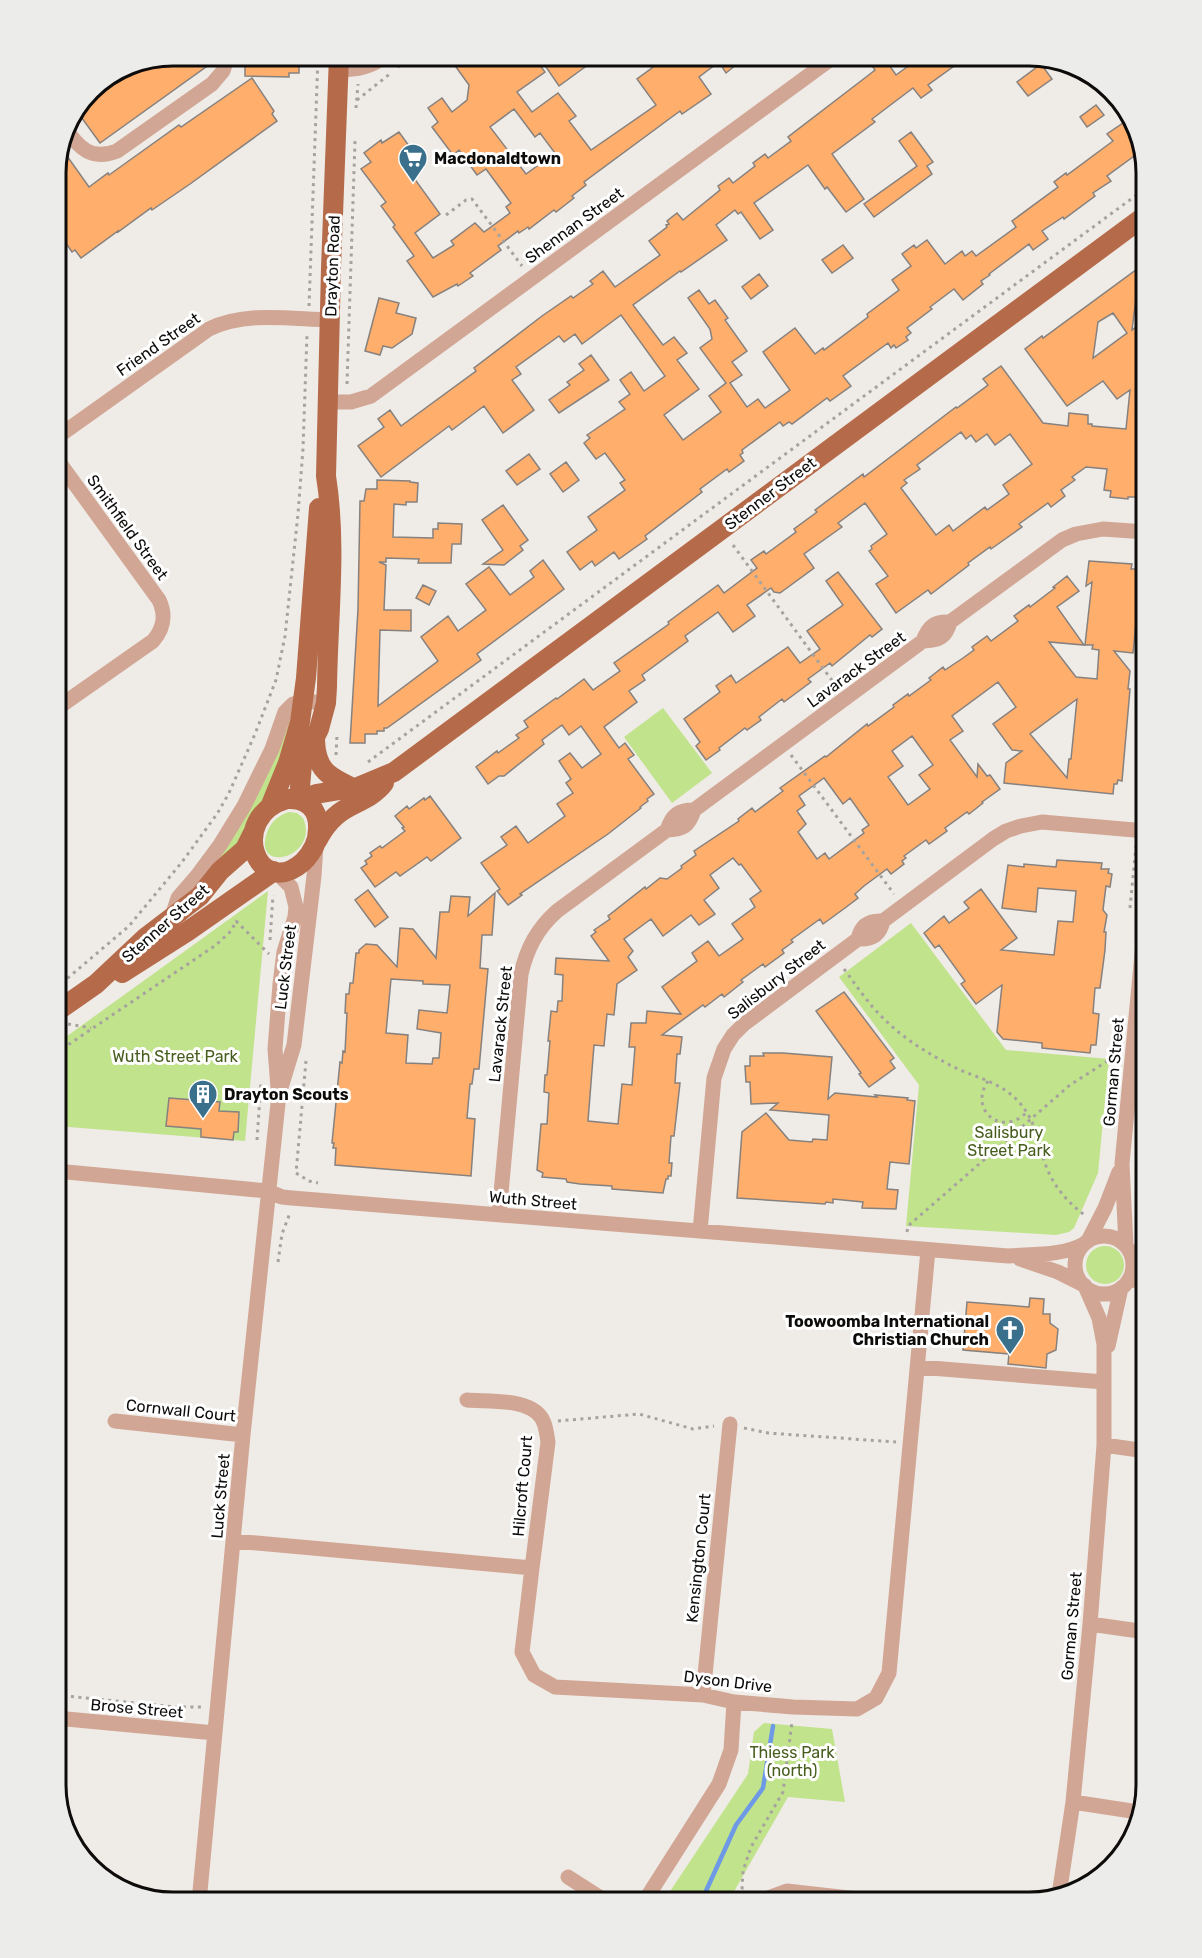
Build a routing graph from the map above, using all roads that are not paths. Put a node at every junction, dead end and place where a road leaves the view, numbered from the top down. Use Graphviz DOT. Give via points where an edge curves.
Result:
graph roads {
  1 [pos="225,66"];
  2 [pos="338,66"];
  3 [pos="347,66"];
  4 [pos="368,66"];
  5 [pos="821,66"];
  6 [pos="72,138"];
  7 [pos="1136,222"];
  8 [pos="330,320"];
  9 [pos="337,402"];
  10 [pos="66,431"];
  11 [pos="66,472"];
  12 [pos="326,476"];
  13 [pos="1136,531"];
  14 [pos="302,701"];
  15 [pos="66,702"];
  16 [pos="326,703"];
  17 [pos="315,740"];
  18 [pos="394,772"];
  19 [pos="353,788"];
  20 [pos="301,800"];
  21 [pos="270,807"];
  22 [pos="1136,830"];
  23 [pos="254,833"];
  24 [pos="316,842"];
  25 [pos="275,871"];
  26 [pos="176,915"];
  27 [pos="188,931"];
  28 [pos="96,984"];
  29 [pos="66,1012"];
  30 [pos="1136,1017"];
  31 [pos="279,1094"];
  32 [pos="1122,1164"];
  33 [pos="66,1172"];
  34 [pos="268,1191"];
  35 [pos="499,1215"];
  36 [pos="700,1231"];
  37 [pos="1086,1242"];
  38 [pos="1126,1245"];
  39 [pos="928,1250"];
  40 [pos="1136,1252"];
  41 [pos="1008,1256"];
  42 [pos="1136,1281"];
  43 [pos="1124,1285"];
  44 [pos="1085,1286"];
  45 [pos="1105,1358"];
  46 [pos="918,1367"];
  47 [pos="1104,1382"];
  48 [pos="466,1400"];
  49 [pos="115,1421"];
  50 [pos="730,1424"];
  51 [pos="243,1435"];
  52 [pos="1104,1445"];
  53 [pos="1136,1450"];
  54 [pos="234,1541"];
  55 [pos="532,1568"];
  56 [pos="1090,1624"];
  57 [pos="1136,1631"];
  58 [pos="703,1695"];
  59 [pos="734,1702"];
  60 [pos="66,1720"];
  61 [pos="215,1732"];
  62 [pos="1073,1802"];
  63 [pos="1132,1811"];
  64 [pos="568,1877"];
  65 [pos="1060,1887"];
  66 [pos="200,1892"];
  67 [pos="591,1892"];
  68 [pos="650,1892"];
  1 -- 6 [label="street" via="212,84 117,151 101,155 86,151"];
  2 -- 8 [label="main road, Drayton Road"];
  3 -- 4 [label="street" via="358,70"];
  5 -- 9 [label="street, Shennan Street" via="371,396"];
  7 -- 18 [label="main road, Stenner Street"];
  8 -- 9 [label="main road, Drayton Road"];
  8 -- 10 [label="street, Friend Street" via="245,318 220,323"];
  9 -- 12 [label="main road, Drayton Road"];
  11 -- 15 [label="street, Smithfield Street" via="159,600 164,613 153,641"];
  12 -- 14 [label="main road, Drayton Road"];
  12 -- 16 [label="main road, Drayton Road" via="332,552"];
  13 -- 35 [label="street, Lavarack Street" via="1103,529 1062,540 950,622 942,638 923,641 694,810 686,826 668,830 546,921 530,945 521,974"];
  14 -- 16 [label="street"];
  14 -- 21 [label="main road, Drayton Road" via="296,739"];
  14 -- 26 [label="street" via="285,712 244,806 209,861 177,898"];
  16 -- 17 [label="main road, Drayton Road"];
  17 -- 19 [label="main road" via="316,759 321,767"];
  17 -- 20 [label="main road, Drayton Road" via="302,764"];
  18 -- 19 [label="main road, Stenner Street"];
  18 -- 24 [label="main road, Stenner Street" via="380,789 334,817"];
  19 -- 20 [label="main road, Stenner Street"];
  20 -- 21 [label="main road" via="287,799"];
  20 -- 24 [label="main road" via="317,817"];
  21 -- 23 [label="main road"];
  22 -- 36 [label="street, Salisbury Street" via="1042,822 1021,826 993,839 883,921 866,923 858,939 744,1024 724,1049 714,1078"];
  23 -- 25 [label="main road" via="254,854 259,862"];
  23 -- 26 [label="main road, Stenner Street" via="239,856"];
  24 -- 25 [label="main road" via="300,864"];
  24 -- 31 [label="street, Luck Street" via="294,1045"];
  25 -- 27 [label="main road, Stenner Street"];
  25 -- 31 [label="street, Luck Street" via="291,887 296,907 284,952 274,1049"];
  26 -- 27 [label="street"];
  26 -- 28 [label="main road, Stenner Street"];
  27 -- 28 [label="main road, Stenner Street" via="122,973"];
  28 -- 29 [label="main road, Stenner Street"];
  30 -- 32 [label="street, Gorman Street"];
  31 -- 34 [label="street, Luck Street"];
  32 -- 37 [label="street, Gorman Street" via="1105,1208"];
  32 -- 38 [label="street, Gorman Street"];
  33 -- 34 [label="street, Wuth Street"];
  34 -- 35 [label="street, Wuth Street" via="282,1197"];
  34 -- 51 [label="street, Luck Street"];
  35 -- 36 [label="street, Wuth Street"];
  36 -- 39 [label="street, Wuth Street"];
  37 -- 38 [label="street" via="1107,1236"];
  37 -- 41 [label="street, Wuth Street" via="1060,1252"];
  37 -- 44 [label="street" via="1079,1252 1076,1269"];
  38 -- 40 [label="street"];
  38 -- 43 [label="street" via="1133,1263"];
  39 -- 41 [label="street, Wuth Street"];
  39 -- 46 [label="street, Dyson Drive"];
  41 -- 44 [label="street, Wuth Street"];
  42 -- 43 [label="street"];
  43 -- 44 [label="street" via="1102,1293"];
  43 -- 45 [label="street, Gorman Street"];
  44 -- 45 [label="street, Gorman Street" via="1099,1318"];
  45 -- 47 [label="street, Gorman Street"];
  46 -- 47 [label="street"];
  46 -- 59 [label="street, Dyson Drive" via="888,1673 876,1698 857,1709"];
  47 -- 52 [label="street, Gorman Street"];
  48 -- 55 [label="street, Hilcroft Court" via="522,1404 537,1411 544,1423 548,1442"];
  49 -- 51 [label="street, Cornwall Court"];
  50 -- 58 [label="street, Kensington Court"];
  51 -- 54 [label="street, Luck Street"];
  52 -- 53 [label="street"];
  52 -- 56 [label="street, Gorman Street"];
  54 -- 55 [label="street"];
  54 -- 61 [label="street, Luck Street"];
  55 -- 58 [label="street, Dyson Drive" via="522,1652 534,1675 555,1687"];
  56 -- 57 [label="street"];
  56 -- 62 [label="street, Gorman Street"];
  58 -- 59 [label="street, Dyson Drive"];
  59 -- 68 [label="street" via="731,1750 719,1784"];
  60 -- 61 [label="street, Brose Street"];
  61 -- 66 [label="street, Luck Street"];
  62 -- 63 [label="street"];
  62 -- 65 [label="street, Gorman Street"];
  64 -- 67 [label="street"];
}
